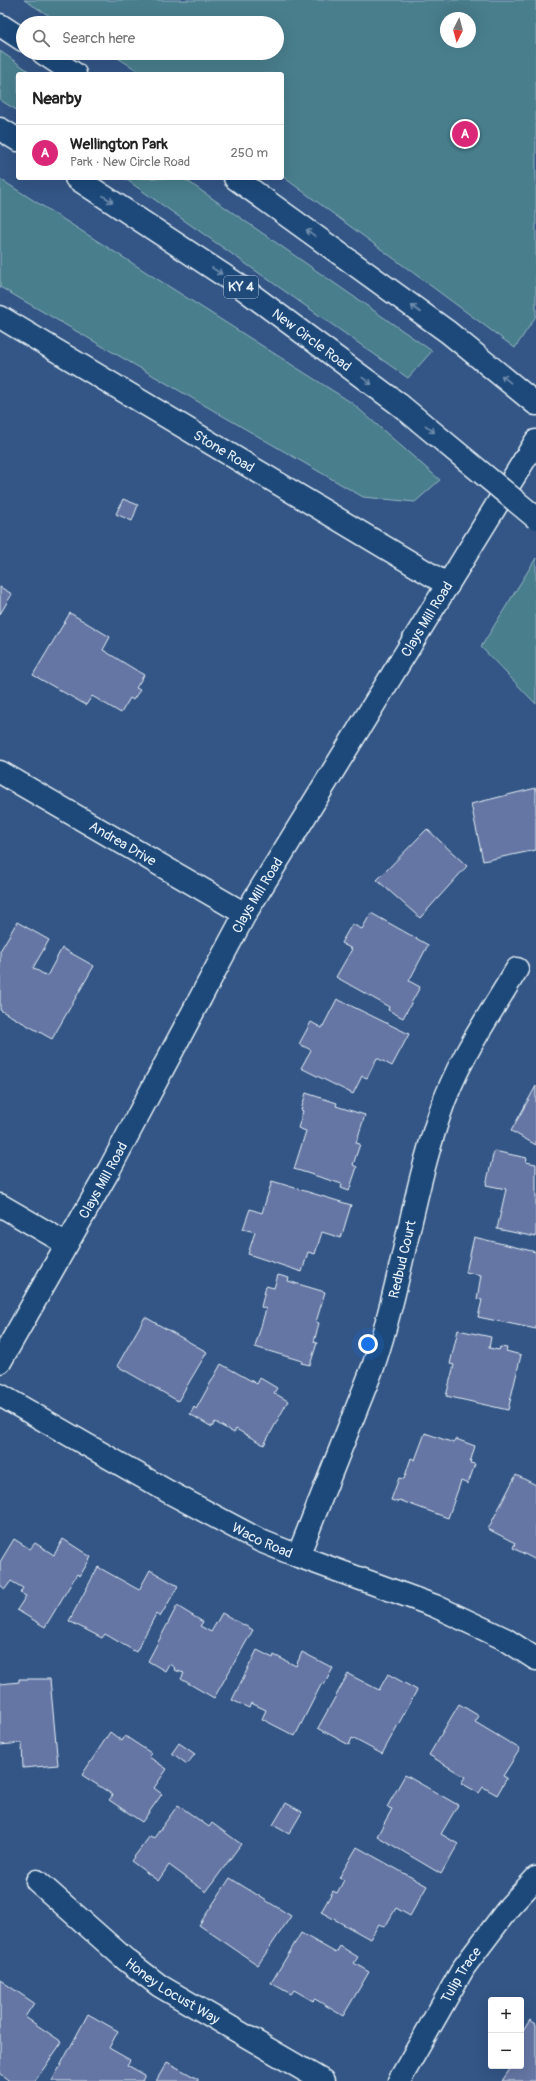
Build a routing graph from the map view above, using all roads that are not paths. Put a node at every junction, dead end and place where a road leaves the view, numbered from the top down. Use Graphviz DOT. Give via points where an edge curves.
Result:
graph roads {
  1 [pos="0,25"];
  2 [pos="16,35"];
  3 [pos="54,60"];
  4 [pos="72,72"];
  5 [pos="0,129"];
  6 [pos="16,139"];
  7 [pos="79,180"];
  8 [pos="238,180"];
  9 [pos="0,317"];
  10 [pos="536,404"];
  11 [pos="536,441"];
  12 [pos="536,518"];
  13 [pos="448,585"];
  14 [pos="0,772"];
  15 [pos="245,914"];
  16 [pos="517,969"];
  17 [pos="0,1205"];
  18 [pos="67,1244"];
  19 [pos="0,1362"];
  20 [pos="0,1395"];
  21 [pos="298,1556"];
  22 [pos="536,1659"];
  23 [pos="536,1878"];
  24 [pos="37,1881"];
  25 [pos="323,2081"];
  26 [pos="399,2081"];
  1 -- 2 [label="main road"];
  3 -- 4 [label="main road"];
  5 -- 6 [label="main road"];
  7 -- 12 [label="main road, New Circle Road / KY 4, one-way, bridge" via="236,284 400,405"];
  10 -- 8 [label="main road, one-way" via="448,332"];
  9 -- 13 [label="main road, Stone Road"];
  11 -- 13 [label="main road, Clays Mill Road"];
  13 -- 15 [label="main road, Clays Mill Road"];
  14 -- 15 [label="main road, Andrea Drive"];
  15 -- 18 [label="main road, Clays Mill Road"];
  16 -- 21 [label="main road, Redbud Court" via="455,1073 440,1112 417,1188 384,1335"];
  17 -- 18 [label="main road"];
  18 -- 19 [label="main road, Clays Mill Road"];
  20 -- 21 [label="main road, Waco Road" via="167,1491 261,1541"];
  21 -- 22 [label="main road, Waco Road" via="435,1606 505,1639"];
  23 -- 26 [label="main road, Tulip Trace" via="510,1906 464,1967"];
  24 -- 25 [label="main road, Honey Locust Way" via="125,1959 160,1986"];
}
